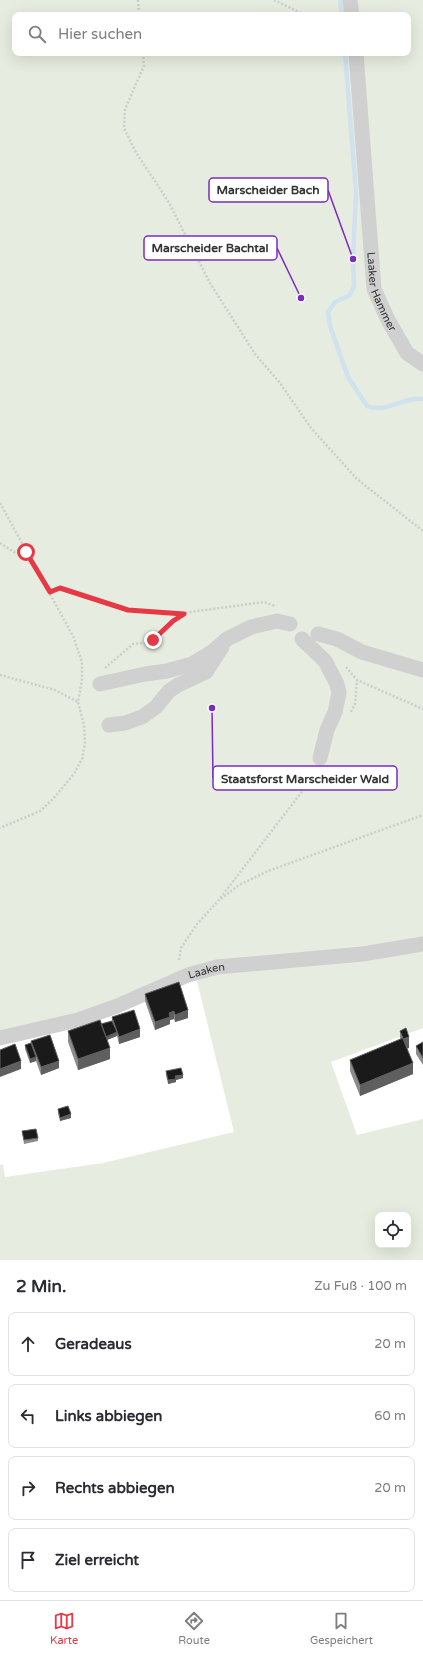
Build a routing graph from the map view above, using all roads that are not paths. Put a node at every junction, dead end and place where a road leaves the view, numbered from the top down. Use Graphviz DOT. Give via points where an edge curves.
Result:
graph roads {
  1 [pos="350,0"];
  2 [pos="352,12"];
  3 [pos="356,56"];
  4 [pos="423,364"];
  5 [pos="290,624"];
  6 [pos="318,634"];
  7 [pos="227,639"];
  8 [pos="302,639"];
  9 [pos="423,670"];
  10 [pos="94,681"];
  11 [pos="109,725"];
  12 [pos="319,764"];
  13 [pos="423,944"];
  14 [pos="0,1038"];
  1 -- 2 [label="street"];
  3 -- 4 [label="street, Laaker Hammer" via="374,289 407,352"];
  5 -- 7 [label="street" via="277,621 251,627"];
  6 -- 9 [label="street" via="337,639 362,652"];
  7 -- 10 [label="street" via="192,664 167,671"];
  7 -- 11 [label="street" via="206,672 169,691 156,707 142,717"];
  8 -- 12 [label="street" via="325,661 339,693"];
  13 -- 14 [label="street, Laaken" via="363,954 217,967 188,975 78,1020"];
}
